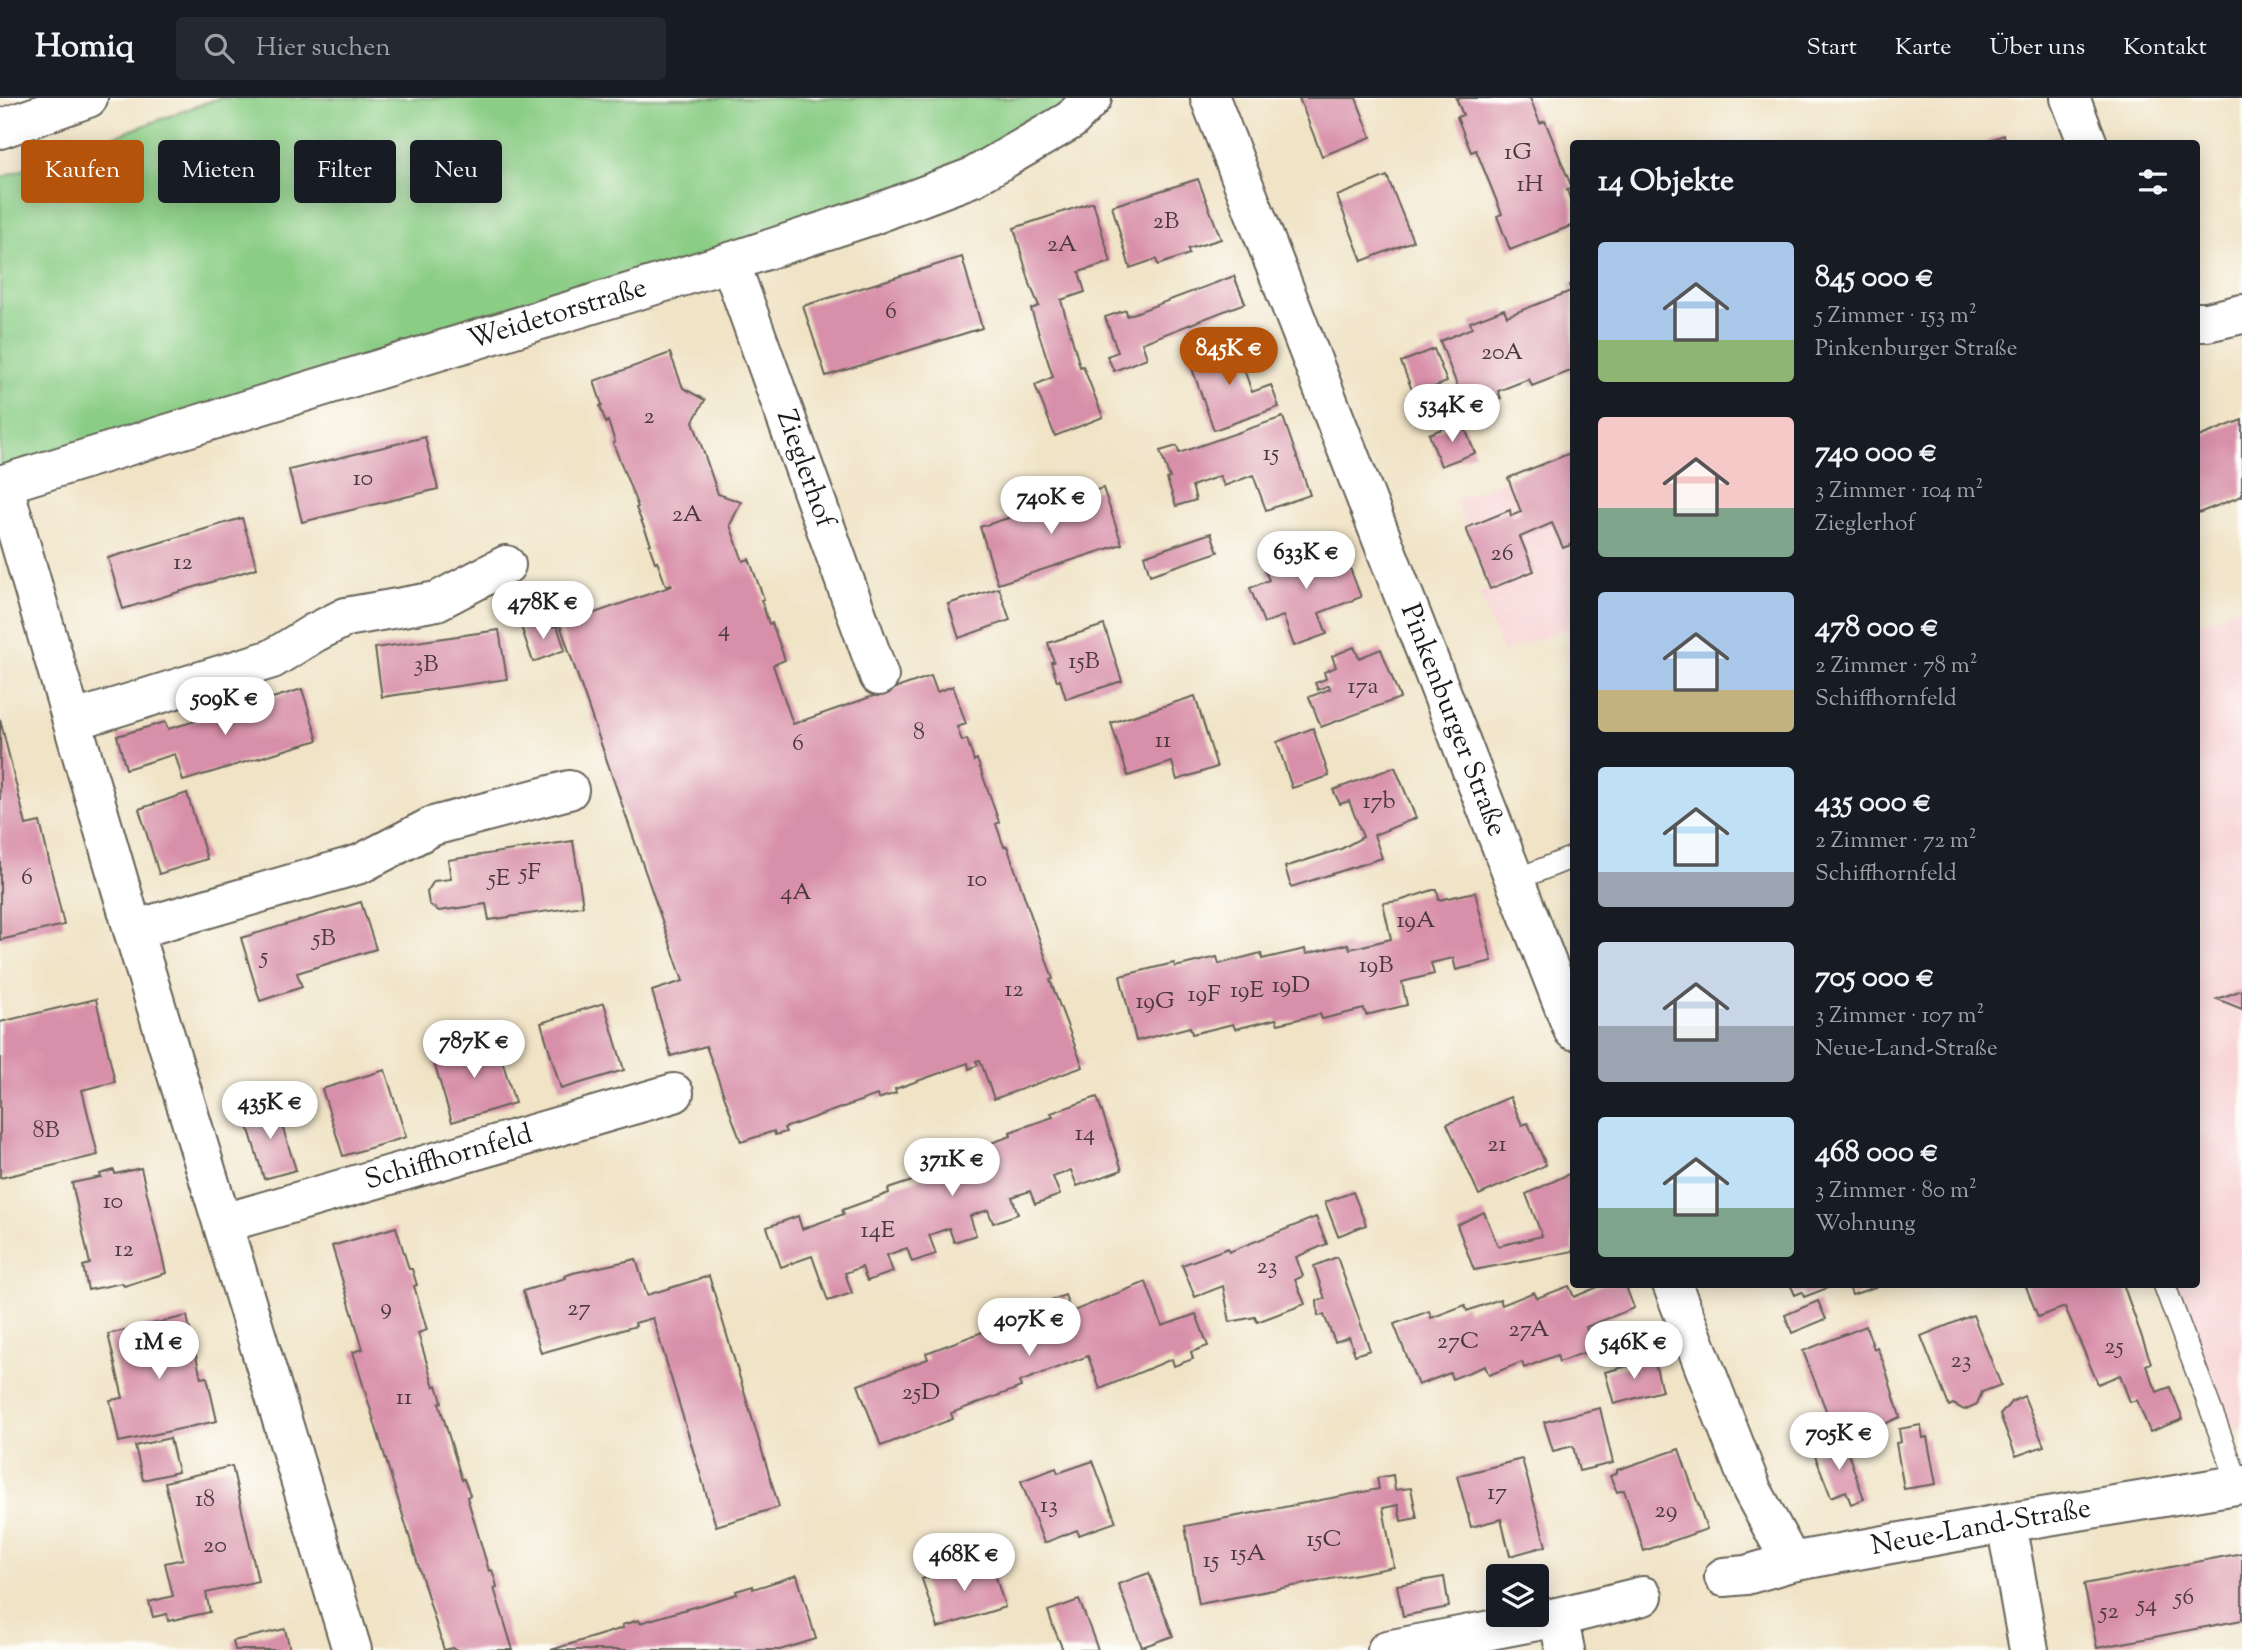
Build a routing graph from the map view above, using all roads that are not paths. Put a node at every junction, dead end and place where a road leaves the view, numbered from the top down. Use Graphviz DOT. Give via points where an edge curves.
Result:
graph roads {
  1 [pos="88,98"];
  2 [pos="1092,98"];
  3 [pos="1210,98"];
  4 [pos="2070,98"];
  5 [pos="0,130"];
  6 [pos="2086,140"];
  7 [pos="730,262"];
  8 [pos="2242,314"];
  9 [pos="2200,322"];
  10 [pos="1,485"];
  11 [pos="506,565"];
  12 [pos="879,676"];
  13 [pos="72,721"];
  14 [pos="569,790"];
  15 [pos="1570,858"];
  16 [pos="1515,880"];
  17 [pos="133,930"];
  18 [pos="1570,1022"];
  19 [pos="674,1093"];
  20 [pos="224,1223"];
  21 [pos="1674,1288"];
  22 [pos="2166,1288"];
  23 [pos="2241,1485"];
  24 [pos="2006,1523"];
  25 [pos="1791,1562"];
  26 [pos="1724,1577"];
  27 [pos="1643,1596"];
  28 [pos="1561,1633"];
  29 [pos="352,1650"];
  30 [pos="1387,1650"];
  31 [pos="2028,1650"];
  1 -- 5 [label="main road"];
  2 -- 7 [label="main road, Weidetorstraße" via="1071,120 973,177"];
  3 -- 16 [label="main road, Pinkenburger Straße"];
  4 -- 6 [label="main road"];
  7 -- 10 [label="main road, Weidetorstraße"];
  7 -- 12 [label="main road, Zieglerhof"];
  8 -- 9 [label="main road"];
  10 -- 13 [label="main road"];
  11 -- 13 [label="main road" via="437,601 346,617 272,659"];
  13 -- 17 [label="main road"];
  14 -- 17 [label="main road" via="433,826 360,864"];
  15 -- 16 [label="lane"];
  16 -- 18 [label="main road, Pinkenburger Straße"];
  17 -- 20 [label="main road"];
  19 -- 20 [label="main road, Schiffhornfeld"];
  20 -- 29 [label="main road"];
  21 -- 25 [label="main road" via="1752,1490"];
  22 -- 23 [label="lane"];
  23 -- 24 [label="main road, Neue-Land-Straße"];
  24 -- 25 [label="main road, Neue-Land-Straße"];
  24 -- 31 [label="main road"];
  25 -- 26 [label="main road, Neue-Land-Straße"];
  27 -- 28 [label="main road"];
  28 -- 30 [label="main road"];
}
